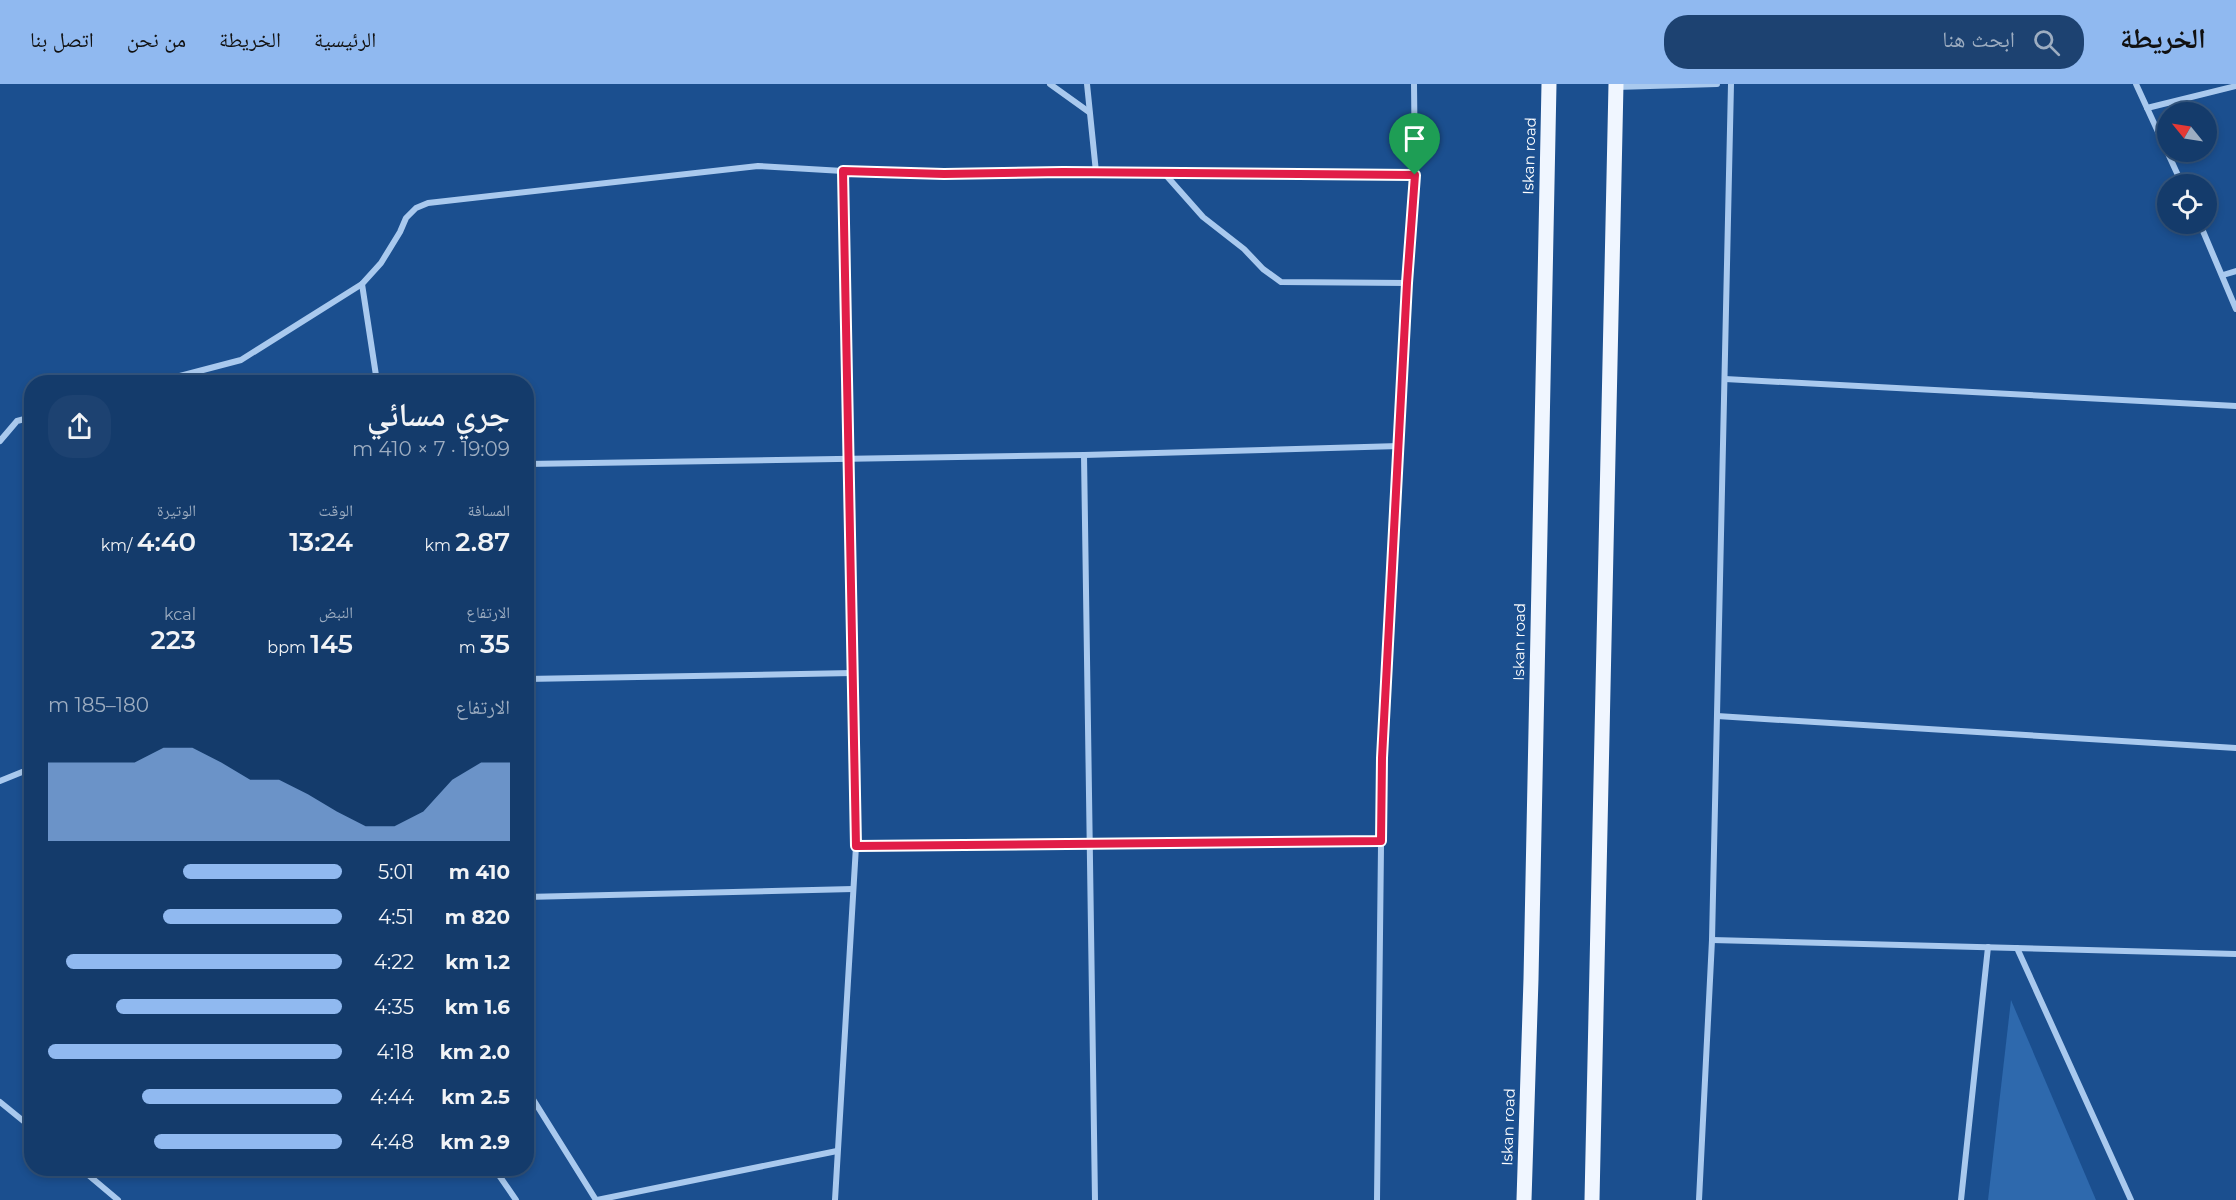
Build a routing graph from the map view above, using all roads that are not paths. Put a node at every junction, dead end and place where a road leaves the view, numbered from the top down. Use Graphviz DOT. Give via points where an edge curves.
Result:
graph roads {
  1 [pos="1050,84"];
  2 [pos="1087,84"];
  3 [pos="1414,84"];
  4 [pos="1550,84"];
  5 [pos="1717,84"];
  6 [pos="1731,84"];
  7 [pos="2136,84"];
  8 [pos="1616,86"];
  9 [pos="2236,86"];
  10 [pos="2147,108"];
  11 [pos="1089,112"];
  12 [pos="843,171"];
  13 [pos="1096,172"];
  14 [pos="1164,173"];
  15 [pos="2177,174"];
  16 [pos="1415,175"];
  17 [pos="2205,234"];
  18 [pos="2236,271"];
  19 [pos="2223,275"];
  20 [pos="1407,283"];
  21 [pos="362,284"];
  22 [pos="2236,309"];
  23 [pos="184,375"];
  24 [pos="375,375"];
  25 [pos="1725,379"];
  26 [pos="2236,406"];
  27 [pos="24,419"];
  28 [pos="0,441"];
  29 [pos="1399,446"];
  30 [pos="1084,455"];
  31 [pos="848,459"];
  32 [pos="534,464"];
  33 [pos="853,673"];
  34 [pos="534,679"];
  35 [pos="1717,716"];
  36 [pos="2236,748"];
  37 [pos="24,771"];
  38 [pos="0,781"];
  39 [pos="1381,841"];
  40 [pos="1090,843"];
  41 [pos="856,846"];
  42 [pos="853,889"];
  43 [pos="534,897"];
  44 [pos="1712,940"];
  45 [pos="1988,947"];
  46 [pos="2018,948"];
  47 [pos="2236,954"];
  48 [pos="0,1102"];
  49 [pos="534,1102"];
  50 [pos="24,1122"];
  51 [pos="837,1151"];
  52 [pos="90,1176"];
  53 [pos="500,1176"];
  54 [pos="118,1200"];
  55 [pos="516,1200"];
  56 [pos="597,1200"];
  57 [pos="835,1200"];
  58 [pos="1095,1200"];
  59 [pos="1377,1200"];
  60 [pos="1524,1200"];
  61 [pos="1592,1200"];
  62 [pos="1699,1200"];
  63 [pos="1961,1200"];
  64 [pos="2131,1200"];
  1 -- 11 [label="street"];
  2 -- 11 [label="street"];
  3 -- 16 [label="street"];
  4 -- 60 [label="main road, Iskan road"];
  5 -- 8 [label="street"];
  6 -- 25 [label="street"];
  7 -- 10 [label="street"];
  8 -- 61 [label="main road"];
  9 -- 10 [label="street"];
  10 -- 15 [label="street"];
  11 -- 13 [label="street"];
  12 -- 13 [label="street"];
  12 -- 21 [label="street" via="758,166 428,203 406,218 381,263"];
  12 -- 31 [label="street"];
  13 -- 14 [label="street"];
  14 -- 16 [label="street"];
  14 -- 20 [label="street" via="1203,217 1281,282"];
  16 -- 20 [label="street"];
  17 -- 19 [label="street"];
  18 -- 19 [label="street"];
  19 -- 22 [label="street"];
  20 -- 29 [label="street"];
  21 -- 23 [label="street" via="241,360"];
  21 -- 24 [label="street"];
  25 -- 26 [label="street"];
  25 -- 35 [label="street"];
  27 -- 28 [label="street" via="17,421"];
  29 -- 30 [label="street"];
  29 -- 39 [label="street"];
  30 -- 31 [label="street"];
  30 -- 40 [label="street"];
  31 -- 32 [label="street"];
  31 -- 33 [label="street"];
  33 -- 34 [label="street"];
  33 -- 41 [label="street"];
  35 -- 36 [label="street"];
  35 -- 44 [label="street"];
  37 -- 38 [label="street"];
  39 -- 40 [label="street"];
  39 -- 59 [label="street"];
  40 -- 41 [label="street"];
  40 -- 58 [label="street"];
  41 -- 42 [label="street"];
  42 -- 43 [label="street"];
  42 -- 51 [label="street"];
  44 -- 45 [label="street"];
  44 -- 62 [label="street"];
  45 -- 46 [label="street"];
  45 -- 63 [label="street"];
  46 -- 47 [label="street"];
  46 -- 64 [label="street"];
  48 -- 50 [label="street"];
  49 -- 56 [label="street"];
  51 -- 56 [label="street"];
  51 -- 57 [label="street"];
  52 -- 54 [label="street"];
  53 -- 55 [label="street"];
}
